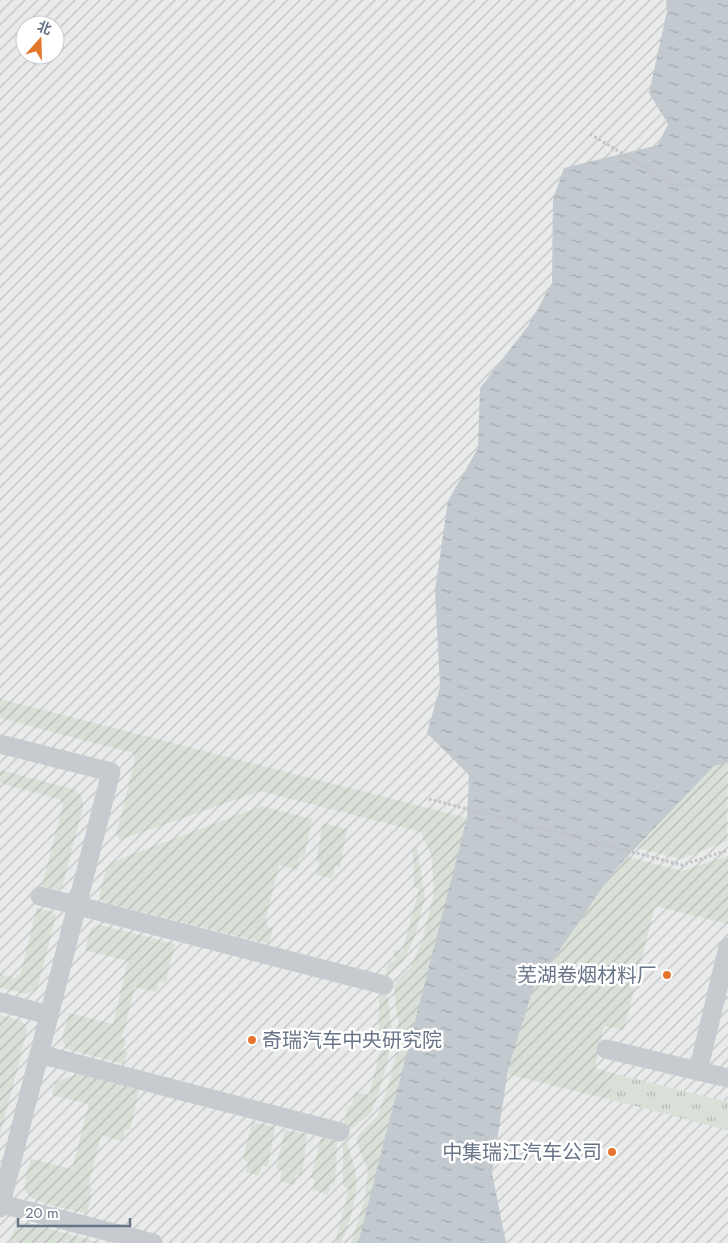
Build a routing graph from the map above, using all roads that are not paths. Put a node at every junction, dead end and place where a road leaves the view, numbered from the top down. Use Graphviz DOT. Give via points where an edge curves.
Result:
graph roads {
  1 [pos="0,744"];
  2 [pos="40,896"];
  3 [pos="77,906"];
  4 [pos="728,947"];
  5 [pos="384,985"];
  6 [pos="0,1002"];
  7 [pos="49,1015"];
  8 [pos="606,1049"];
  9 [pos="39,1054"];
  10 [pos="698,1071"];
  11 [pos="728,1078"];
  12 [pos="340,1132"];
  13 [pos="1,1202"];
  14 [pos="153,1243"];
  1 -- 3 [label="lane" via="111,772"];
  2 -- 3 [label="lane"];
  3 -- 5 [label="lane"];
  3 -- 7 [label="lane"];
  4 -- 10 [label="lane"];
  6 -- 7 [label="lane"];
  7 -- 9 [label="lane"];
  8 -- 10 [label="lane"];
  9 -- 12 [label="lane"];
  9 -- 13 [label="lane"];
  10 -- 11 [label="lane"];
  13 -- 14 [label="lane"];
}
